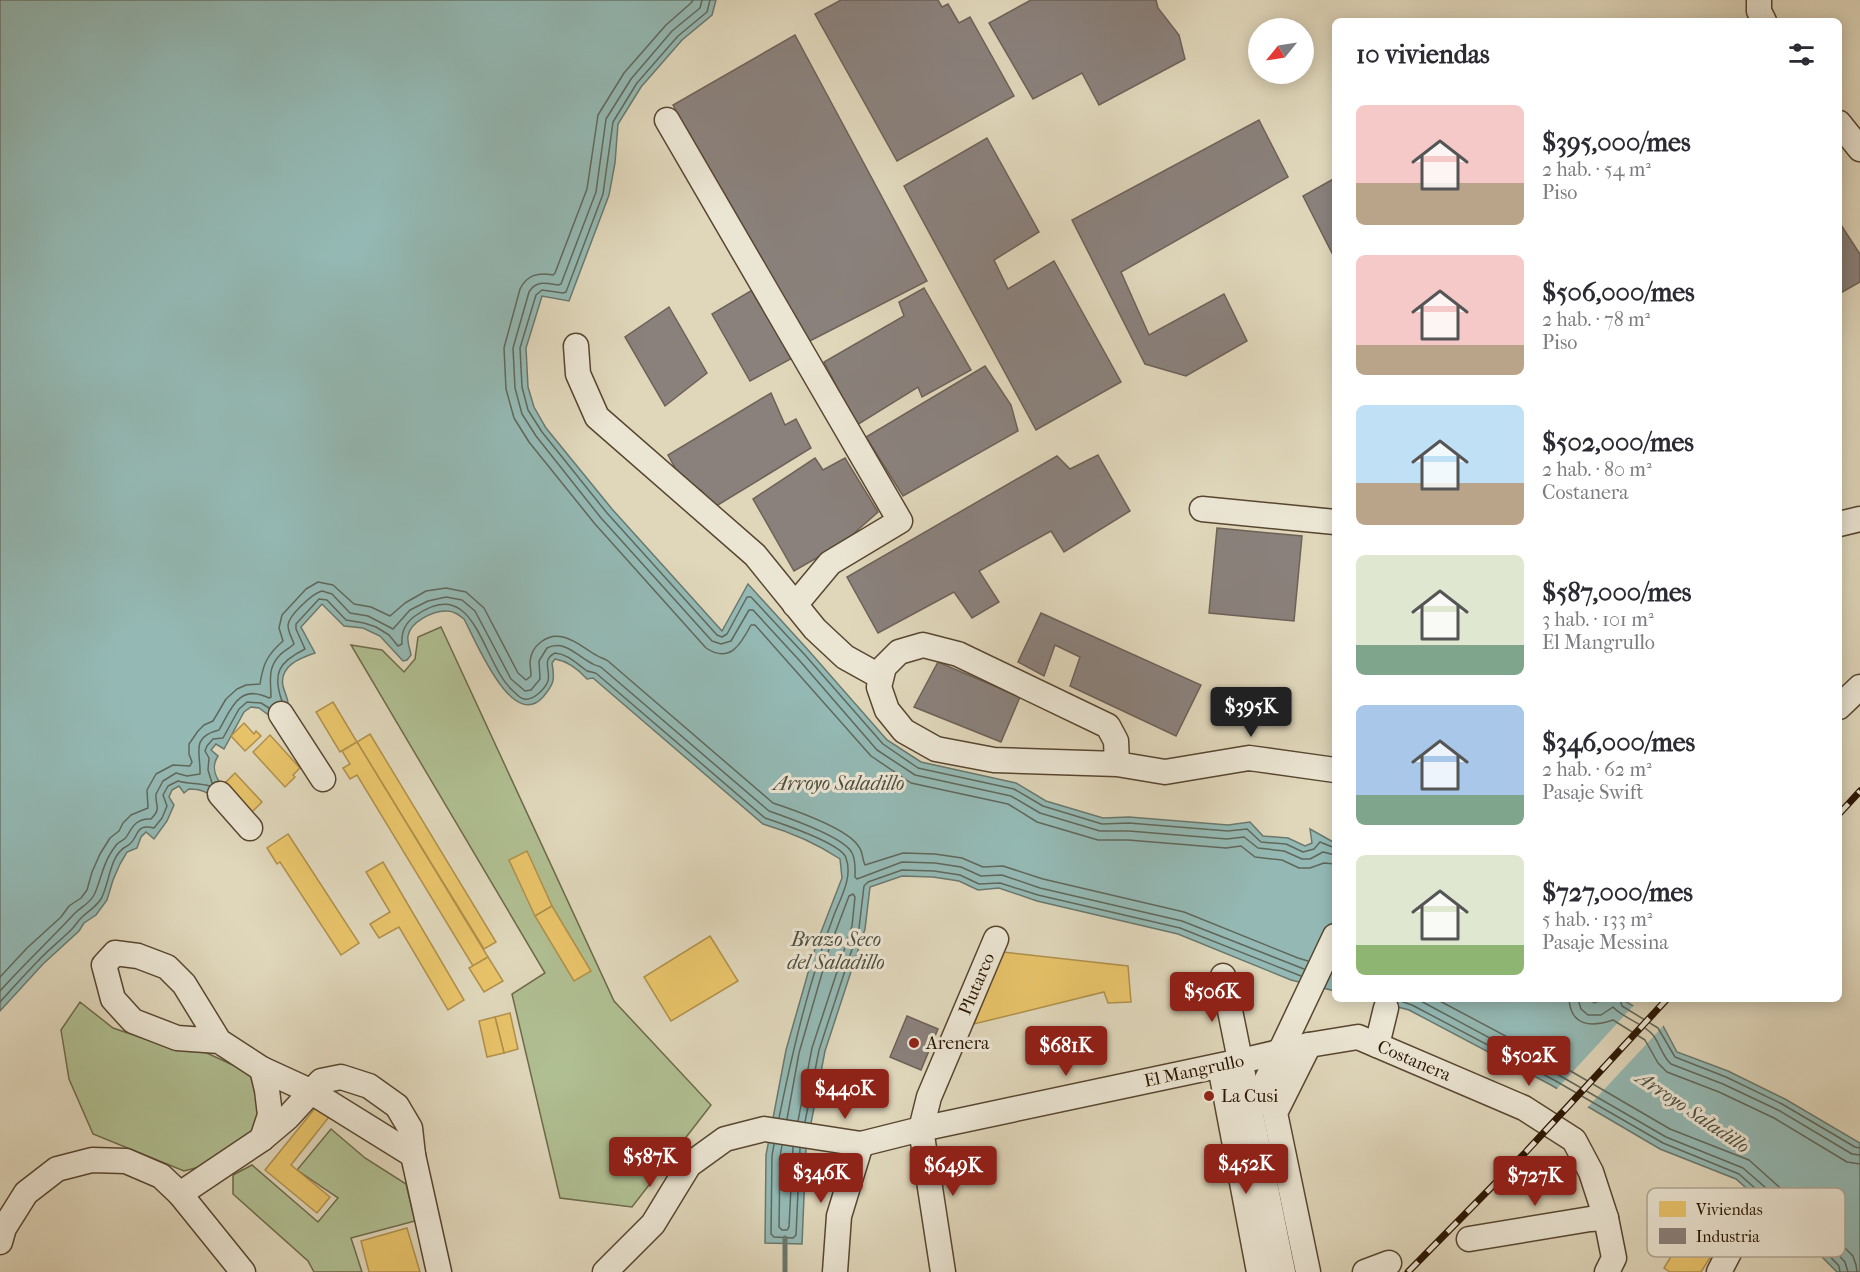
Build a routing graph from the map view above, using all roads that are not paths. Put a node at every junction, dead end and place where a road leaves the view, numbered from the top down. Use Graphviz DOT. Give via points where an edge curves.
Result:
graph roads {
  1 [pos="1759,0"];
  2 [pos="1763,18"];
  3 [pos="667,120"];
  4 [pos="1842,127"];
  5 [pos="1860,149"];
  6 [pos="576,346"];
  7 [pos="1202,509"];
  8 [pos="1860,519"];
  9 [pos="1332,522"];
  10 [pos="1842,523"];
  11 [pos="795,605"];
  12 [pos="881,677"];
  13 [pos="1860,687"];
  14 [pos="1842,704"];
  15 [pos="281,714"];
  16 [pos="1117,764"];
  17 [pos="1332,770"];
  18 [pos="323,779"];
  19 [pos="220,794"];
  20 [pos="250,828"];
  21 [pos="996,939"];
  22 [pos="1332,943"];
  23 [pos="1223,975"];
  24 [pos="1386,1008"];
  25 [pos="219,1041"];
  26 [pos="1309,1045"];
  27 [pos="1377,1045"];
  28 [pos="1281,1052"];
  29 [pos="1231,1063"];
  30 [pos="262,1069"];
  31 [pos="310,1090"];
  32 [pos="1252,1111"];
  33 [pos="921,1129"];
  34 [pos="262,1139"];
  35 [pos="861,1144"];
  36 [pos="413,1155"];
  37 [pos="180,1194"];
  38 [pos="1606,1218"];
  39 [pos="1469,1239"];
  40 [pos="0,1242"];
  41 [pos="1727,1257"];
  42 [pos="1389,1263"];
  43 [pos="243,1272"];
  44 [pos="439,1272"];
  45 [pos="605,1272"];
  46 [pos="836,1272"];
  47 [pos="943,1272"];
  48 [pos="1259,1272"];
  49 [pos="1282,1272"];
  50 [pos="1308,1272"];
  51 [pos="1365,1272"];
  52 [pos="1607,1272"];
  53 [pos="1719,1272"];
  1 -- 2 [label="street"];
  3 -- 11 [label="street" via="900,521 830,563"];
  4 -- 5 [label="street"];
  6 -- 11 [label="street" via="578,374 597,417 755,555"];
  7 -- 9 [label="street"];
  8 -- 10 [label="street"];
  11 -- 12 [label="street" via="845,657"];
  12 -- 16 [label="street" via="879,687 886,710 904,731 936,749 994,760"];
  12 -- 16 [label="street" via="884,667 899,652 915,647 923,645 957,654 1107,726 1116,741"];
  13 -- 14 [label="street"];
  15 -- 18 [label="street"];
  16 -- 17 [label="street" via="1165,772 1249,758"];
  19 -- 20 [label="street"];
  21 -- 33 [label="street, Plutarco" via="929,1097"];
  22 -- 28 [label="street"];
  23 -- 29 [label="street"];
  24 -- 27 [label="street"];
  25 -- 25 [label="street" via="184,984 167,967 138,956 115,953 104,965 113,999 133,1022 177,1038"];
  25 -- 30 [label="street"];
  26 -- 27 [label="street, Costanera" via="1358,1037"];
  26 -- 28 [label="street, Costanera"];
  26 -- 50 [label="street" via="1275,1113"];
  27 -- 38 [label="street, Costanera" via="1524,1108 1574,1140 1591,1172"];
  28 -- 29 [label="street, El Mangrullo"];
  28 -- 32 [label="street"];
  29 -- 32 [label="street"];
  29 -- 33 [label="street, El Mangrullo"];
  29 -- 48 [label="street"];
  30 -- 31 [label="street"];
  30 -- 34 [label="street" via="270,1114"];
  31 -- 34 [label="street"];
  31 -- 36 [label="street"];
  31 -- 36 [label="street" via="321,1081 341,1077 369,1086 397,1106 410,1128"];
  32 -- 49 [label="street"];
  33 -- 35 [label="street, El Mangrullo"];
  33 -- 47 [label="street, Plutarco"];
  34 -- 37 [label="street"];
  35 -- 45 [label="street" via="764,1129 725,1139 690,1166 653,1224"];
  35 -- 46 [label="street" via="839,1216"];
  36 -- 44 [label="street"];
  37 -- 40 [label="street" via="161,1176 126,1161 92,1160 57,1168 26,1193 4,1228"];
  37 -- 43 [label="street"];
  38 -- 39 [label="street"];
  38 -- 52 [label="street, Costanera" via="1614,1258"];
  41 -- 53 [label="street"];
  42 -- 51 [label="street"];
}
